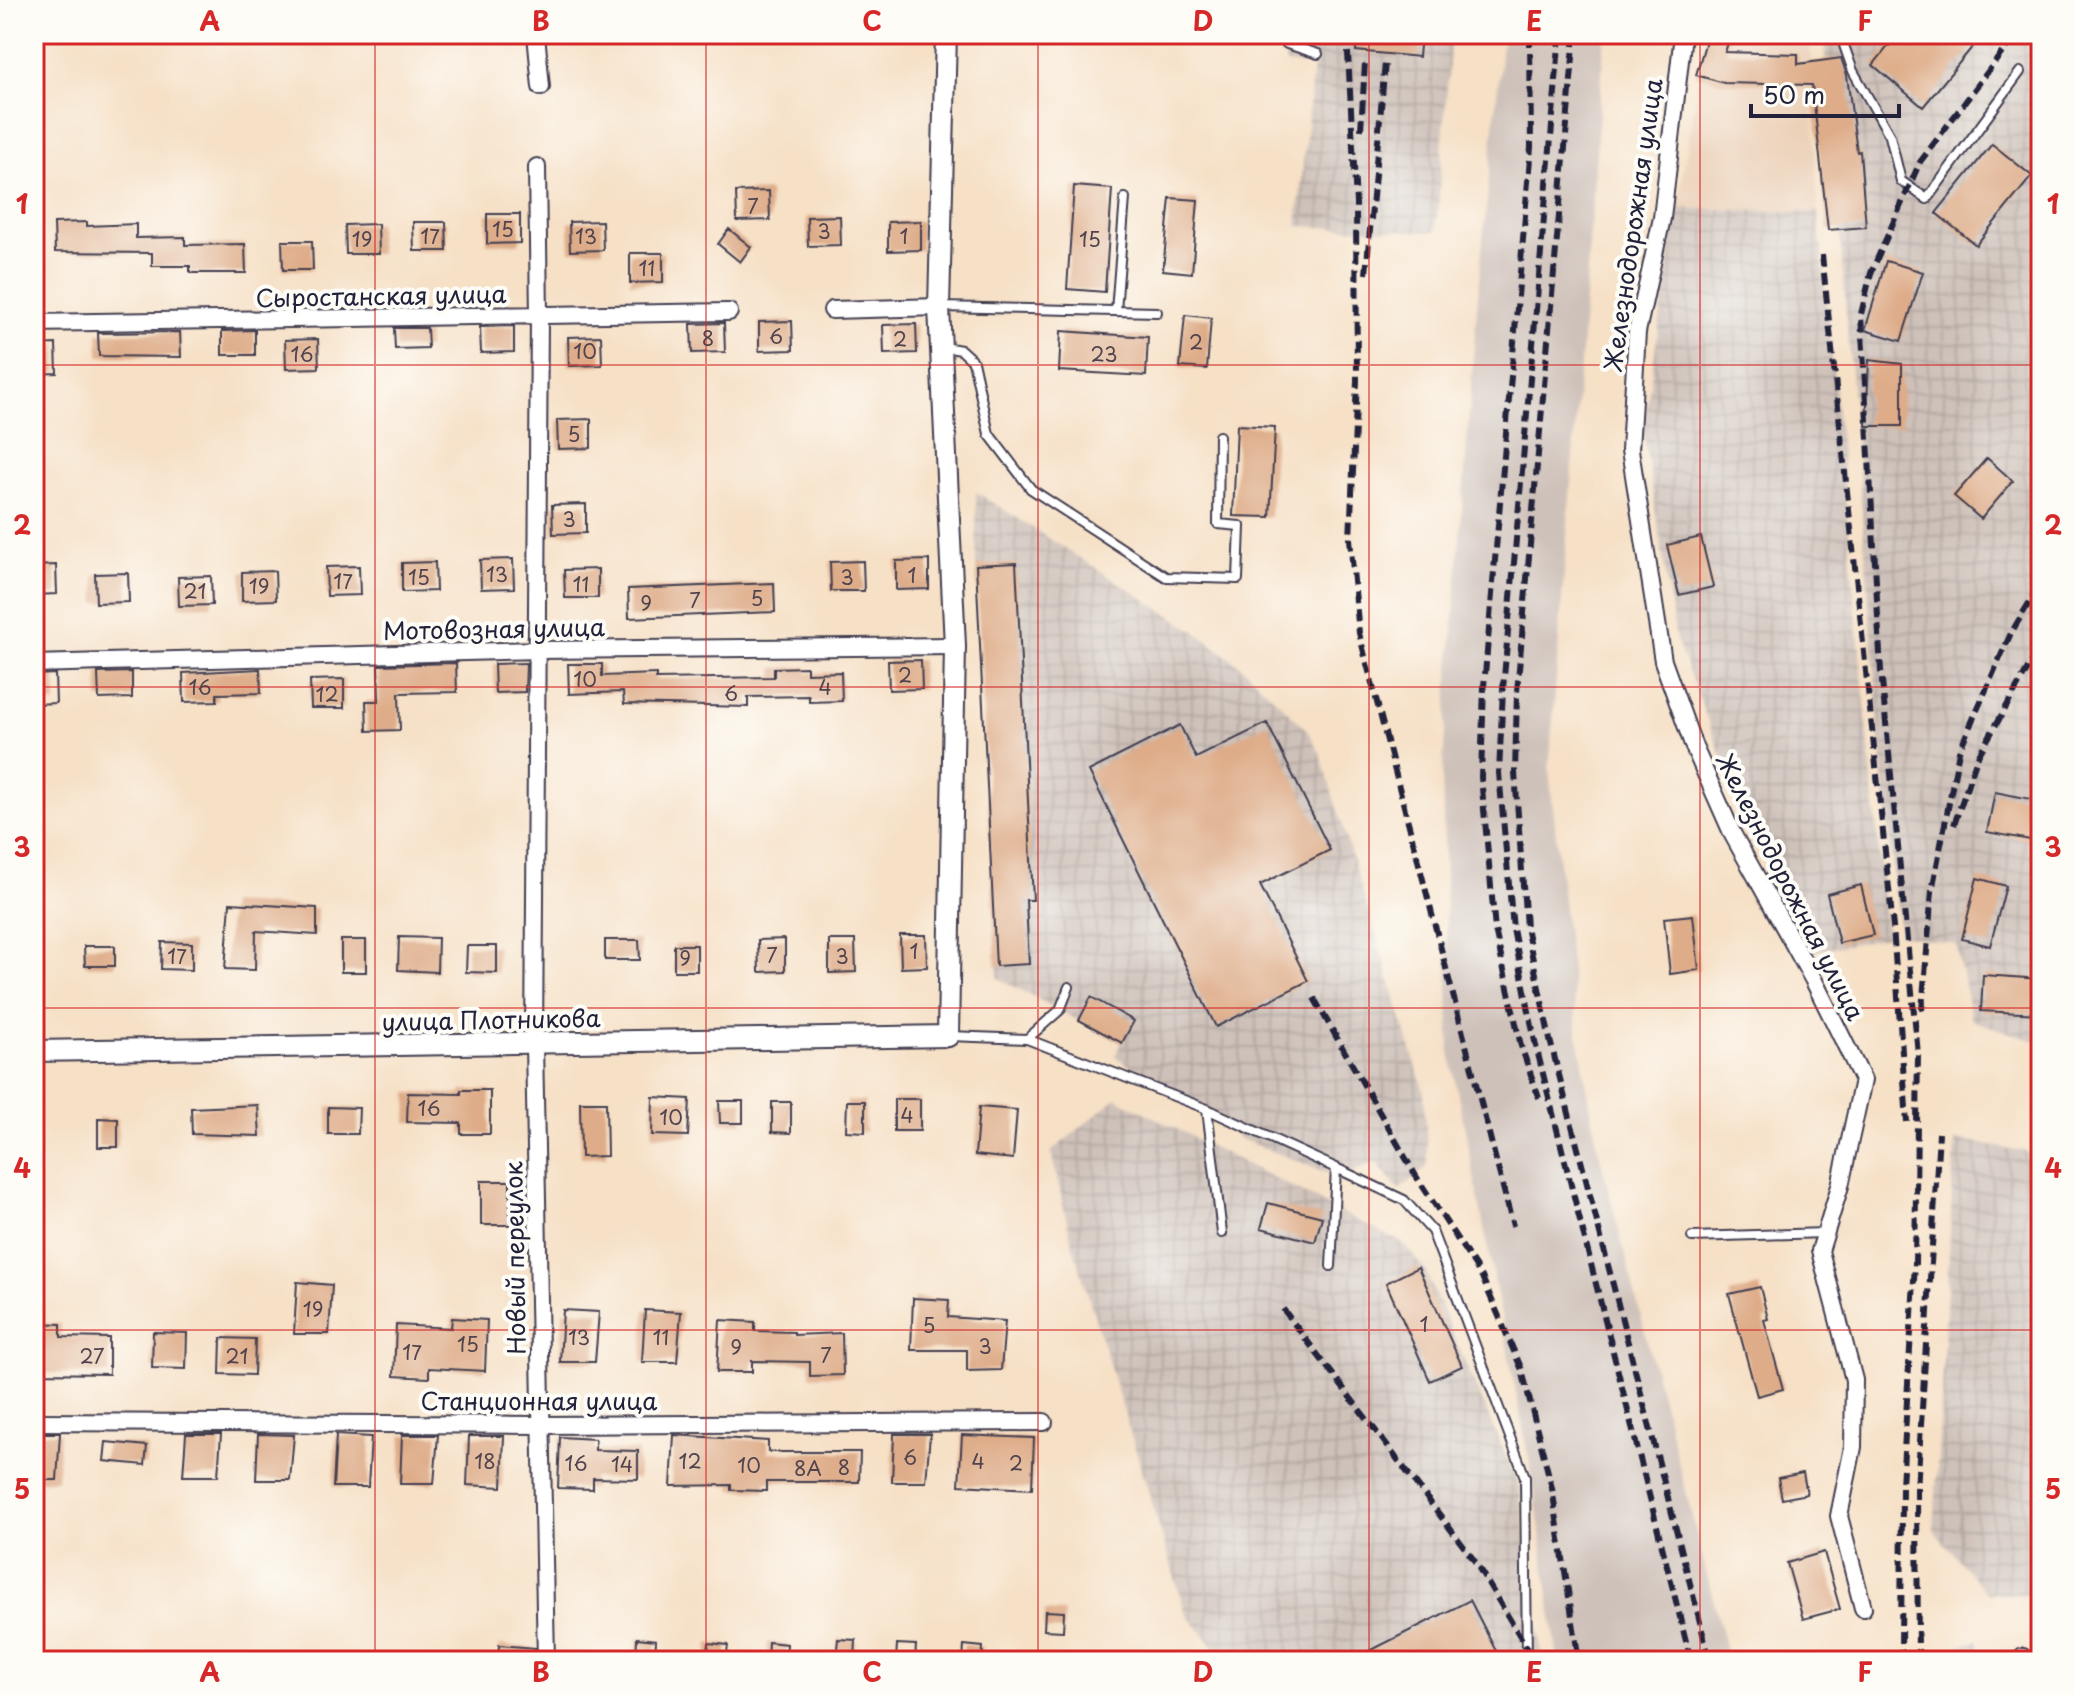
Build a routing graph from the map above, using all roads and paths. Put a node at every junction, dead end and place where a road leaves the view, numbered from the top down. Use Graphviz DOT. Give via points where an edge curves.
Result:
graph roads {
  1 [pos="536,34"];
  2 [pos="946,34"];
  3 [pos="1274,34"];
  4 [pos="1683,34"];
  5 [pos="1840,34"];
  6 [pos="1318,54"];
  7 [pos="2020,72"];
  8 [pos="541,87"];
  9 [pos="537,167"];
  10 [pos="1125,198"];
  11 [pos="939,307"];
  12 [pos="832,310"];
  13 [pos="1116,311"];
  14 [pos="729,312"];
  15 [pos="1157,312"];
  16 [pos="539,317"];
  17 [pos="34,323"];
  18 [pos="943,347"];
  19 [pos="1219,436"];
  20 [pos="955,646"];
  21 [pos="538,650"];
  22 [pos="34,664"];
  23 [pos="1069,987"];
  24 [pos="948,1036"];
  25 [pos="1027,1039"];
  26 [pos="534,1045"];
  27 [pos="34,1051"];
  28 [pos="1207,1109"];
  29 [pos="1336,1168"];
  30 [pos="1222,1233"];
  31 [pos="1825,1233"];
  32 [pos="1692,1237"];
  33 [pos="1331,1266"];
  34 [pos="34,1422"];
  35 [pos="1044,1422"];
  36 [pos="541,1425"];
  37 [pos="1863,1608"];
  38 [pos="546,1661"];
  39 [pos="1527,1661"];
  1 -- 8 [label="street"];
  2 -- 11 [label="street"];
  3 -- 6 [label="lane"];
  4 -- 31 [label="street, Железнодорожная улица" via="1662,218 1637,332 1630,450 1663,661 1694,747 1733,835 1863,1080"];
  5 -- 7 [label="lane" via="1853,71 1890,136 1901,181 1927,199"];
  9 -- 16 [label="street, Новый переулок"];
  10 -- 13 [label="lane"];
  11 -- 12 [label="street"];
  11 -- 13 [label="lane"];
  11 -- 18 [label="street"];
  13 -- 15 [label="lane"];
  14 -- 16 [label="street, Сыростанская улица"];
  16 -- 17 [label="street, Сыростанская улица"];
  16 -- 21 [label="street, Новый переулок"];
  18 -- 19 [label="lane" via="961,350 973,361 989,434 1031,489 1166,577 1238,579 1240,526 1218,524"];
  18 -- 20 [label="street"];
  20 -- 21 [label="street, Мотовозная улица"];
  20 -- 24 [label="street"];
  21 -- 22 [label="street, Мотовозная улица"];
  21 -- 26 [label="street, Новый переулок"];
  23 -- 25 [label="lane" via="1060,1010"];
  24 -- 25 [label="lane"];
  24 -- 26 [label="street, улица Плотникова"];
  25 -- 28 [label="lane"];
  26 -- 27 [label="street, улица Плотникова"];
  26 -- 36 [label="street, Новый переулок"];
  28 -- 29 [label="lane"];
  28 -- 30 [label="lane"];
  29 -- 33 [label="lane"];
  29 -- 39 [label="lane" via="1404,1200 1432,1231 1525,1477"];
  31 -- 32 [label="lane"];
  31 -- 37 [label="street, Железнодорожная улица" via="1820,1251 1854,1380 1853,1447 1839,1516"];
  34 -- 36 [label="street, Станционная улица"];
  35 -- 36 [label="street, Станционная улица"];
  36 -- 38 [label="street, Новый переулок"];
}
